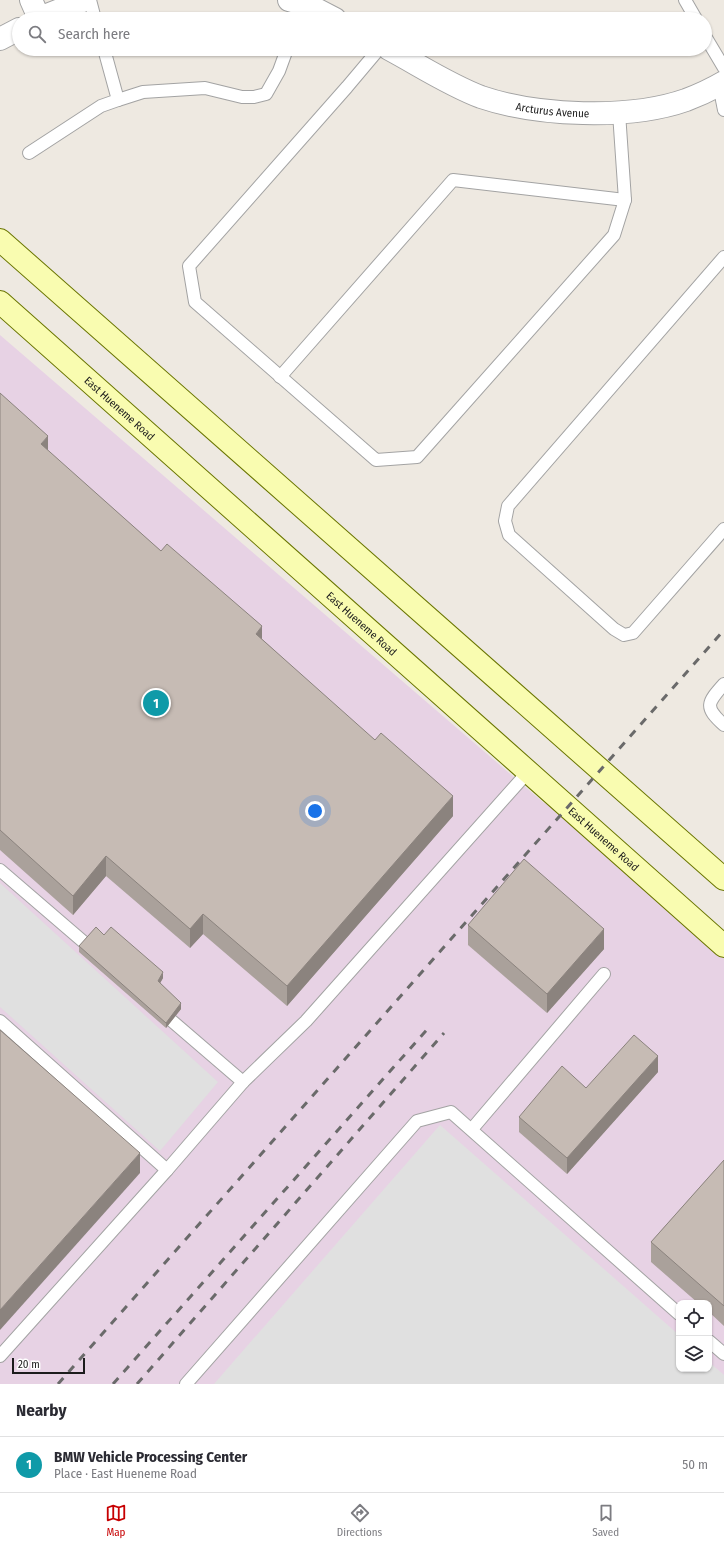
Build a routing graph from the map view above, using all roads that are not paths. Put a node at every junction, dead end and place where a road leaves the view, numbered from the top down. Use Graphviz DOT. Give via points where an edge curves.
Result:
graph roads {
  1 [pos="85,0"];
  2 [pos="90,0"];
  3 [pos="685,0"];
  4 [pos="297,8"];
  5 [pos="36,12"];
  6 [pos="94,12"];
  7 [pos="311,12"];
  8 [pos="692,12"];
  9 [pos="12,33"];
  10 [pos="0,39"];
  11 [pos="712,53"];
  12 [pos="106,56"];
  13 [pos="284,56"];
  14 [pos="373,56"];
  15 [pos="402,56"];
  16 [pos="722,78"];
  17 [pos="118,100"];
  18 [pos="724,110"];
  19 [pos="619,113"];
  20 [pos="29,153"];
  21 [pos="624,200"];
  22 [pos="0,240"];
  23 [pos="724,257"];
  24 [pos="0,302"];
  25 [pos="280,377"];
  26 [pos="724,528"];
  27 [pos="724,684"];
  28 [pos="724,725"];
  29 [pos="528,772"];
  30 [pos="0,870"];
  31 [pos="724,878"];
  32 [pos="86,944"];
  33 [pos="724,946"];
  34 [pos="604,974"];
  35 [pos="0,1021"];
  36 [pos="172,1021"];
  37 [pos="243,1082"];
  38 [pos="472,1129"];
  39 [pos="167,1170"];
  40 [pos="676,1311"];
  41 [pos="712,1344"];
  42 [pos="724,1354"];
  43 [pos="0,1356"];
  44 [pos="186,1384"];
  1 -- 5 [label="street"];
  2 -- 6 [label="lane"];
  3 -- 8 [label="lane"];
  4 -- 7 [label="street"];
  9 -- 10 [label="street"];
  11 -- 16 [label="lane"];
  12 -- 17 [label="lane"];
  13 -- 17 [label="lane" via="266,94 242,97 205,88 143,92"];
  14 -- 25 [label="lane" via="188,266 195,302"];
  15 -- 19 [label="street, Arcturus Avenue" via="461,88 515,106 575,113"];
  16 -- 18 [label="lane"];
  16 -- 19 [label="street, Arcturus Avenue" via="685,100"];
  17 -- 20 [label="lane" via="101,106"];
  19 -- 21 [label="lane"];
  21 -- 25 [label="lane" via="453,180"];
  21 -- 25 [label="lane" via="614,235 417,458 376,460"];
  22 -- 31 [label="main road"];
  23 -- 26 [label="lane" via="508,506 505,521 509,535 614,629 624,635 633,633"];
  24 -- 29 [label="main road, East Hueneme Road"];
  27 -- 28 [label="lane" via="712,698 710,709"];
  29 -- 33 [label="main road, East Hueneme Road"];
  29 -- 37 [label="lane" via="306,1021"];
  30 -- 32 [label="lane"];
  34 -- 38 [label="lane"];
  35 -- 39 [label="lane"];
  36 -- 37 [label="lane"];
  37 -- 39 [label="lane"];
  38 -- 40 [label="lane"];
  38 -- 44 [label="lane" via="451,1112 417,1121"];
  39 -- 43 [label="lane"];
  41 -- 42 [label="lane"];
}
